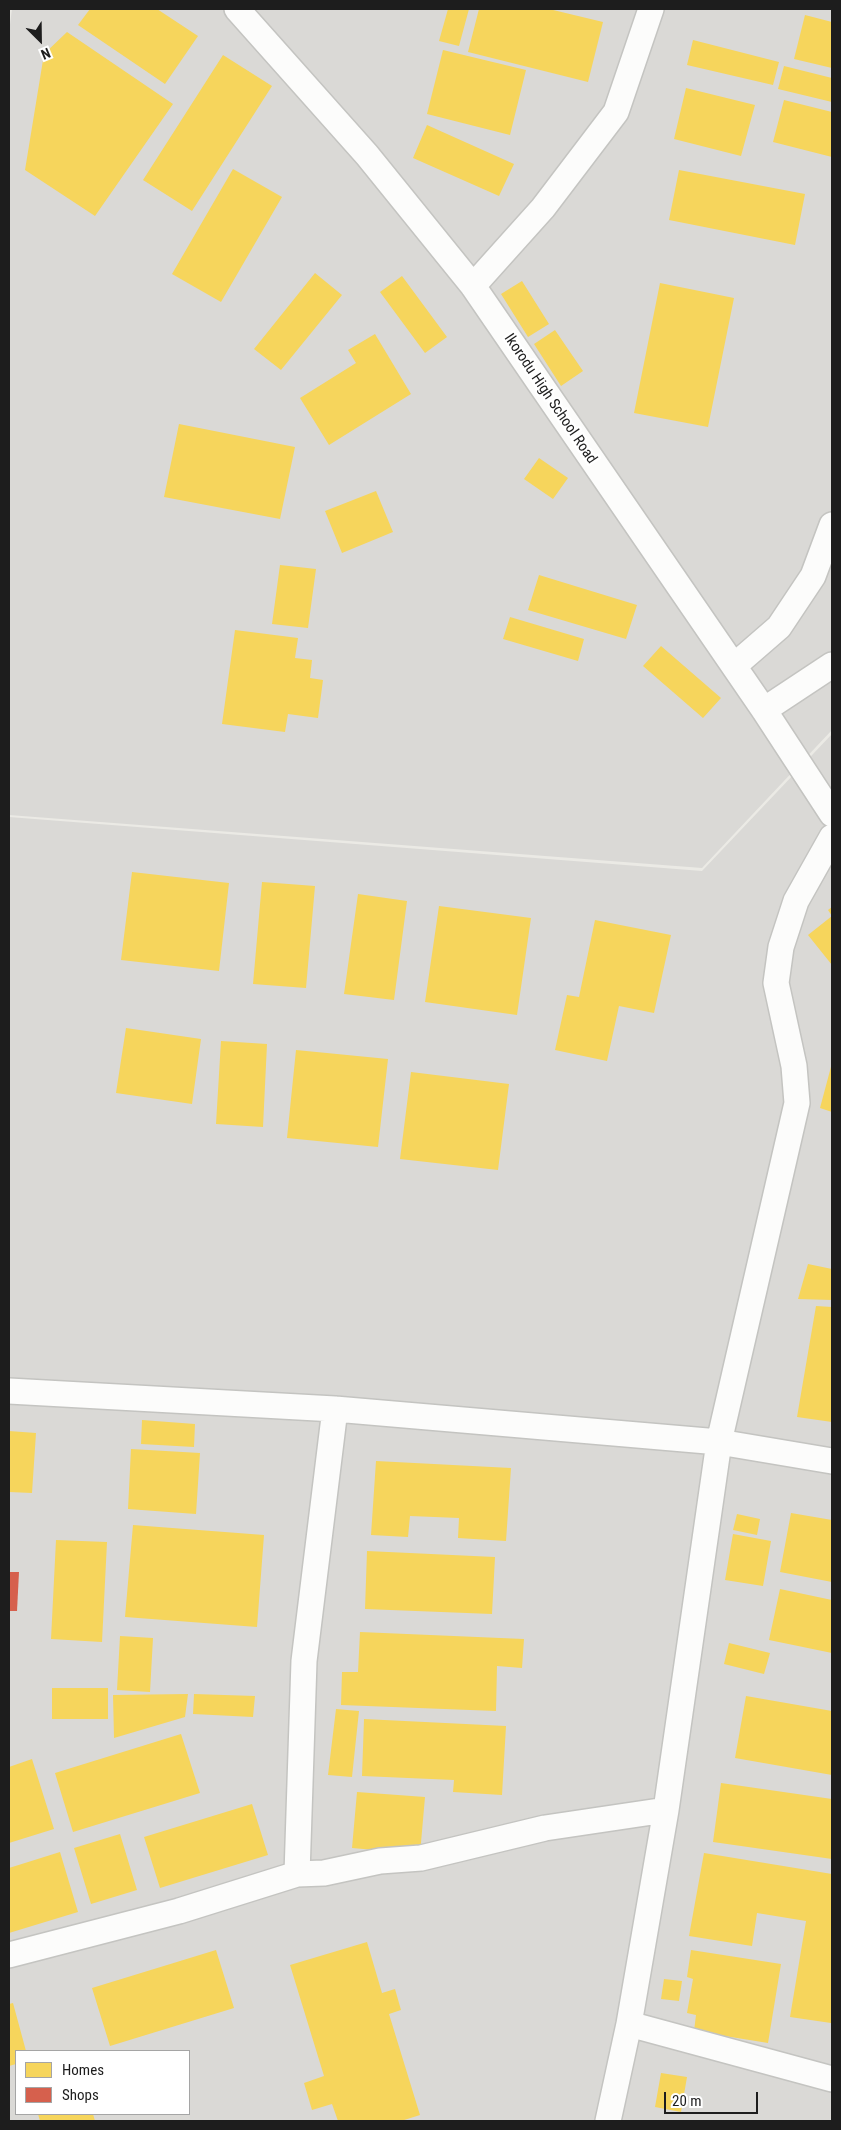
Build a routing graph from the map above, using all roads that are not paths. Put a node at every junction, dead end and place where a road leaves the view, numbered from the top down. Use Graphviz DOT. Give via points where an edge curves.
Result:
graph roads {
  1 [pos="237,9"];
  2 [pos="651,9"];
  3 [pos="473,286"];
  4 [pos="832,525"];
  5 [pos="832,665"];
  6 [pos="734,666"];
  7 [pos="764,710"];
  8 [pos="832,814"];
  9 [pos="832,837"];
  10 [pos="9,1391"];
  11 [pos="335,1409"];
  12 [pos="720,1442"];
  13 [pos="832,1461"];
  14 [pos="666,1810"];
  15 [pos="297,1874"];
  16 [pos="9,1955"];
  17 [pos="629,2024"];
  18 [pos="832,2079"];
  19 [pos="608,2121"];
  1 -- 3 [label="street, Ikorodu High School Road" via="367,155"];
  2 -- 3 [label="street" via="616,112 542,208"];
  3 -- 6 [label="street, Ikorodu High School Road"];
  4 -- 6 [label="street" via="813,576 779,627"];
  5 -- 7 [label="street"];
  6 -- 7 [label="street, Ikorodu High School Road"];
  7 -- 8 [label="street, Ikorodu High School Road"];
  9 -- 12 [label="street" via="796,901 781,947 776,984 794,1066 797,1103"];
  10 -- 11 [label="street"];
  11 -- 12 [label="street"];
  11 -- 15 [label="street" via="304,1661"];
  12 -- 13 [label="street"];
  12 -- 14 [label="street"];
  14 -- 15 [label="street" via="545,1828 421,1858"];
  14 -- 17 [label="street"];
  15 -- 16 [label="street" via="180,1911"];
  17 -- 18 [label="street"];
  17 -- 19 [label="street"];
}
